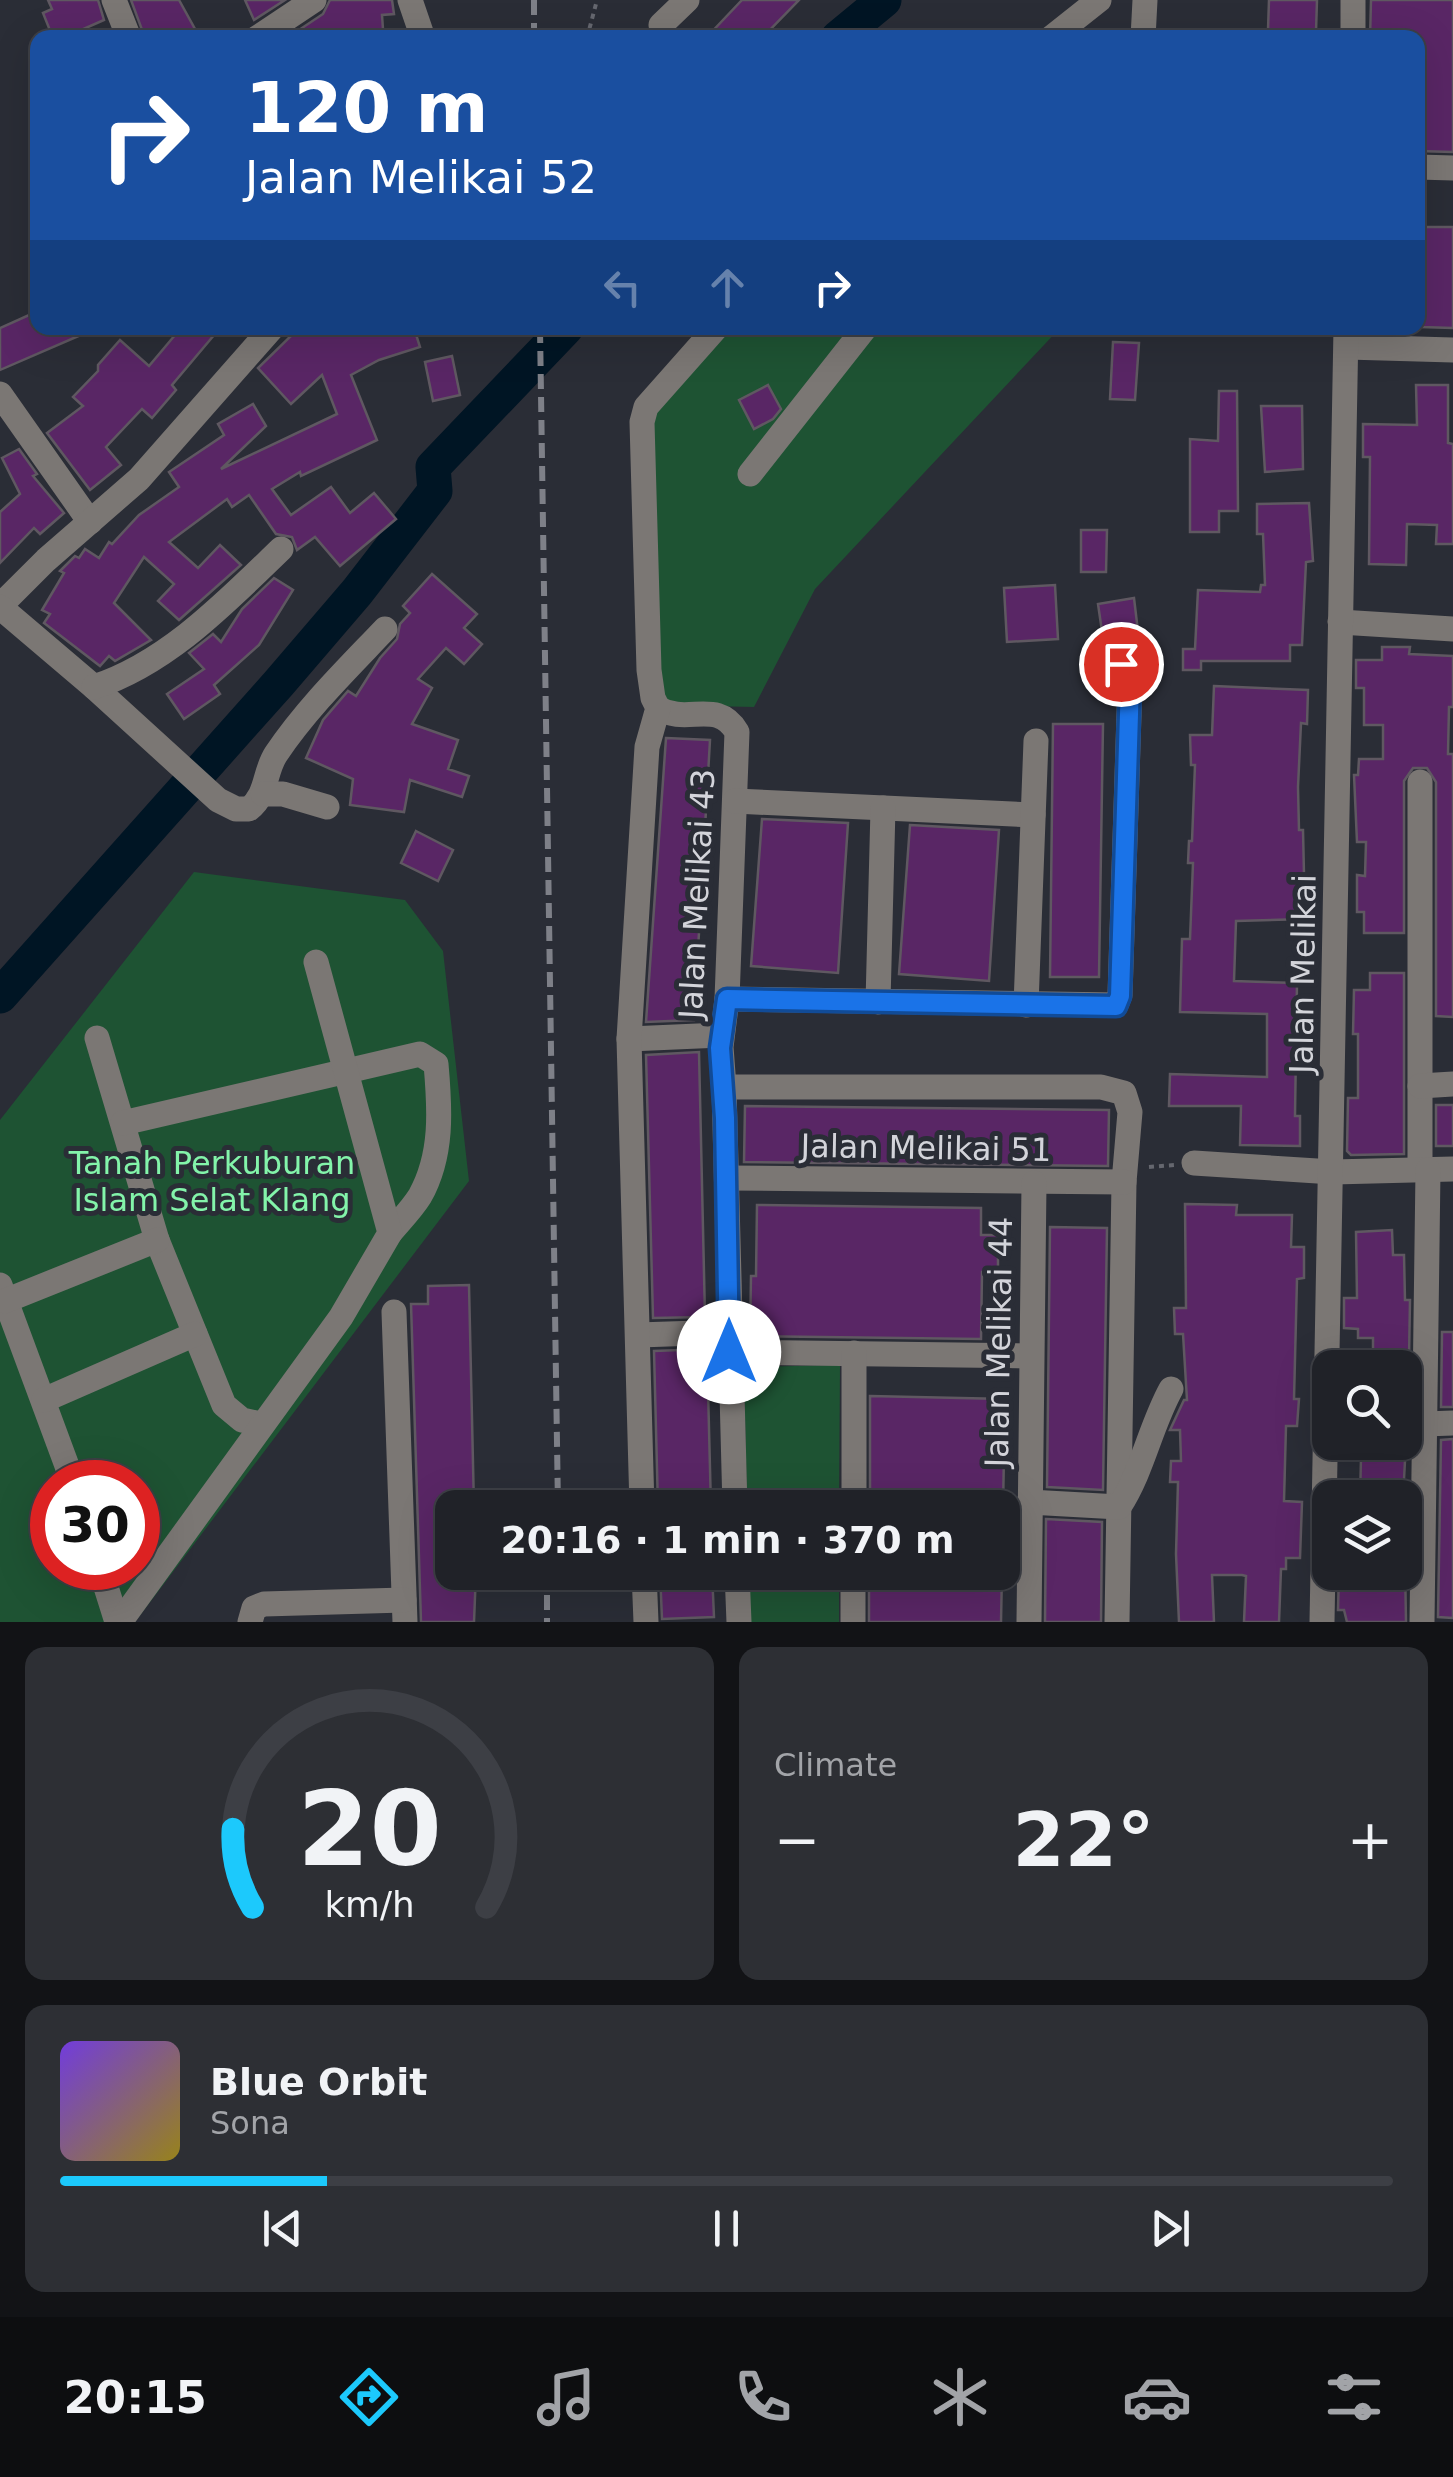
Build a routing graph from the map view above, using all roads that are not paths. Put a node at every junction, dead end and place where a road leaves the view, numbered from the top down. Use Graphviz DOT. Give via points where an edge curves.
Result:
graph roads {
  1 [pos="114,0"];
  2 [pos="314,0"];
  3 [pos="410,0"];
  4 [pos="687,0"];
  5 [pos="1098,0"];
  6 [pos="1145,0"];
  7 [pos="1353,0"];
  8 [pos="662,26"];
  9 [pos="126,30"];
  10 [pos="268,30"];
  11 [pos="420,30"];
  12 [pos="1062,30"];
  13 [pos="1143,30"];
  14 [pos="1354,30"];
  15 [pos="1425,167"];
  16 [pos="1453,168"];
  17 [pos="266,335"];
  18 [pos="710,335"];
  19 [pos="859,335"];
  20 [pos="1346,337"];
  21 [pos="1453,350"];
  22 [pos="0,394"];
  23 [pos="750,474"];
  24 [pos="90,522"];
  25 [pos="282,549"];
  26 [pos="0,606"];
  27 [pos="1340,622"];
  28 [pos="385,629"];
  29 [pos="1453,629"];
  30 [pos="1121,664"];
  31 [pos="94,686"];
  32 [pos="658,708"];
  33 [pos="1036,741"];
  34 [pos="1420,782"];
  35 [pos="263,794"];
  36 [pos="735,801"];
  37 [pos="327,807"];
  38 [pos="883,808"];
  39 [pos="1033,815"];
  40 [pos="316,962"];
  41 [pos="727,999"];
  42 [pos="878,1002"];
  43 [pos="1026,1005"];
  44 [pos="721,1035"];
  45 [pos="97,1038"];
  46 [pos="629,1039"];
  47 [pos="346,1071"];
  48 [pos="1453,1084"];
  49 [pos="1420,1086"];
  50 [pos="724,1087"];
  51 [pos="123,1123"];
  52 [pos="1194,1163"];
  53 [pos="1434,1170"];
  54 [pos="1333,1172"];
  55 [pos="1125,1177"];
  56 [pos="727,1178"];
  57 [pos="1034,1182"];
  58 [pos="390,1234"];
  59 [pos="158,1240"];
  60 [pos="3,1293"];
  61 [pos="394,1312"];
  62 [pos="195,1334"];
  63 [pos="638,1335"];
  64 [pos="729,1342"];
  65 [pos="854,1354"];
  66 [pos="1031,1356"];
  67 [pos="1171,1388"];
  68 [pos="44,1400"];
  69 [pos="260,1424"];
  70 [pos="1424,1424"];
  71 [pos="1453,1424"];
  72 [pos="65,1460"];
  73 [pos="642,1490"];
  74 [pos="734,1490"];
  75 [pos="854,1490"];
  76 [pos="1030,1502"];
  77 [pos="1119,1507"];
  78 [pos="107,1590"];
  79 [pos="645,1590"];
  80 [pos="738,1590"];
  81 [pos="854,1590"];
  82 [pos="404,1611"];
  83 [pos="118,1622"];
  84 [pos="250,1622"];
  85 [pos="646,1622"];
  86 [pos="739,1622"];
  87 [pos="853,1622"];
  88 [pos="1028,1622"];
  89 [pos="1117,1622"];
  90 [pos="1322,1622"];
  91 [pos="1422,1622"];
  1 -- 9 [label="street"];
  2 -- 10 [label="street"];
  3 -- 11 [label="street"];
  4 -- 8 [label="street"];
  5 -- 12 [label="street"];
  6 -- 13 [label="street"];
  7 -- 14 [label="street"];
  15 -- 16 [label="street"];
  17 -- 24 [label="street" via="139,478"];
  18 -- 32 [label="street" via="646,408 642,422 649,670"];
  19 -- 23 [label="street"];
  20 -- 21 [label="street"];
  20 -- 27 [label="street, Jalan Melikai"];
  22 -- 24 [label="street"];
  24 -- 26 [label="street"];
  25 -- 31 [label="street" via="155,657 127,676"];
  26 -- 31 [label="street"];
  27 -- 29 [label="street"];
  27 -- 54 [label="street, Jalan Melikai"];
  28 -- 35 [label="street" via="272,758"];
  30 -- 43 [label="street" via="1130,683 1120,996 1116,1006"];
  31 -- 35 [label="street" via="218,800 250,809"];
  32 -- 36 [label="street, Jalan Melikai 43" via="729,719 737,732"];
  32 -- 46 [label="street" via="647,747"];
  33 -- 39 [label="street"];
  34 -- 49 [label="street"];
  35 -- 37 [label="street"];
  36 -- 38 [label="street"];
  36 -- 41 [label="street, Jalan Melikai 43"];
  38 -- 39 [label="street"];
  38 -- 42 [label="street"];
  39 -- 43 [label="street"];
  40 -- 47 [label="street"];
  41 -- 42 [label="street"];
  41 -- 44 [label="street, Jalan Melikai 43"];
  42 -- 43 [label="street"];
  44 -- 46 [label="street"];
  44 -- 50 [label="street, Jalan Melikai 43"];
  45 -- 51 [label="street"];
  46 -- 63 [label="street"];
  47 -- 51 [label="street"];
  47 -- 58 [label="street"];
  47 -- 58 [label="street" via="420,1054 436,1064 436,1152 420,1195"];
  48 -- 49 [label="street"];
  49 -- 53 [label="street"];
  50 -- 55 [label="street" via="1124,1093 1130,1112"];
  50 -- 56 [label="street, Jalan Melikai 43"];
  51 -- 59 [label="street"];
  52 -- 54 [label="street"];
  53 -- 54 [label="street"];
  53 -- 70 [label="street"];
  54 -- 90 [label="street, Jalan Melikai"];
  55 -- 57 [label="street, Jalan Melikai 51"];
  55 -- 77 [label="street"];
  56 -- 57 [label="street, Jalan Melikai 51"];
  56 -- 64 [label="street, Jalan Melikai 43"];
  57 -- 66 [label="street, Jalan Melikai 44"];
  58 -- 69 [label="street" via="340,1317"];
  59 -- 60 [label="street"];
  59 -- 62 [label="street"];
  60 -- 68 [label="street"];
  61 -- 82 [label="street"];
  62 -- 68 [label="street"];
  62 -- 69 [label="street" via="224,1405"];
  63 -- 64 [label="street"];
  63 -- 73 [label="street"];
  64 -- 65 [label="street"];
  64 -- 74 [label="street, Jalan Melikai 43"];
  65 -- 66 [label="street"];
  65 -- 75 [label="street"];
  66 -- 76 [label="street, Jalan Melikai 44"];
  67 -- 77 [label="street"];
  68 -- 72 [label="street"];
  69 -- 83 [label="street"];
  70 -- 71 [label="street"];
  70 -- 91 [label="street"];
  76 -- 77 [label="street"];
  76 -- 88 [label="street, Jalan Melikai 44"];
  77 -- 89 [label="street"];
  78 -- 83 [label="street"];
  79 -- 85 [label="street"];
  80 -- 86 [label="street"];
  81 -- 87 [label="street"];
  82 -- 84 [label="street" via="264,1604 254,1608"];
}
